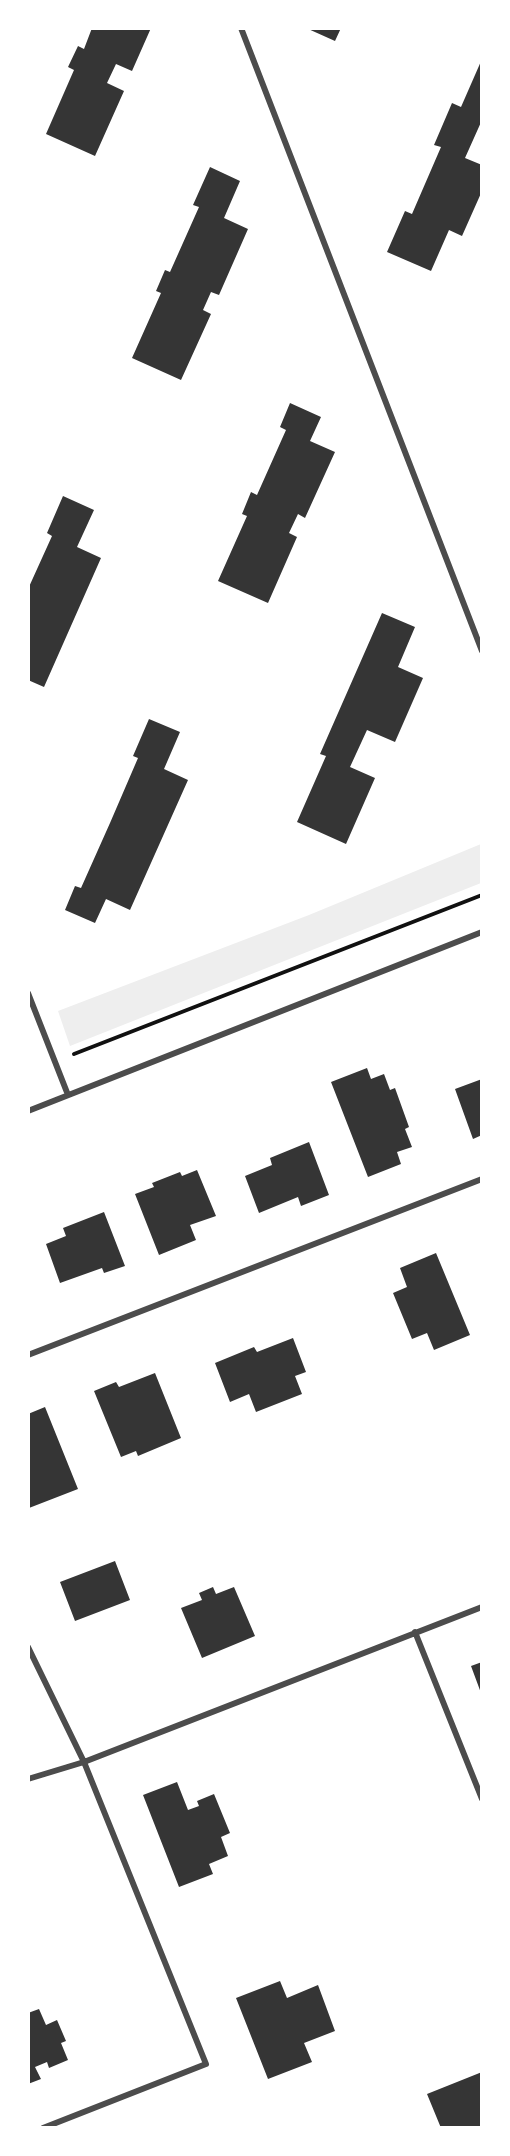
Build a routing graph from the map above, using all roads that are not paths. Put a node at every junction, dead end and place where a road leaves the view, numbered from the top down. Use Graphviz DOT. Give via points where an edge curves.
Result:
graph roads {
  1 [pos="242,28"];
  2 [pos="482,651"];
  3 [pos="482,932"];
  4 [pos="28,993"];
  5 [pos="68,1095"];
  6 [pos="28,1111"];
  7 [pos="482,1179"];
  8 [pos="28,1355"];
  9 [pos="482,1607"];
  10 [pos="415,1632"];
  11 [pos="28,1647"];
  12 [pos="84,1762"];
  13 [pos="28,1779"];
  14 [pos="482,1799"];
  15 [pos="43,2127"];
  1 -- 2 [label="street"];
  3 -- 5 [label="street"];
  4 -- 5 [label="street"];
  5 -- 6 [label="street"];
  7 -- 8 [label="street"];
  9 -- 10 [label="street"];
  10 -- 12 [label="street"];
  10 -- 14 [label="street"];
  11 -- 12 [label="street"];
  12 -- 13 [label="street"];
  12 -- 15 [label="street" via="206,2064"];
}
